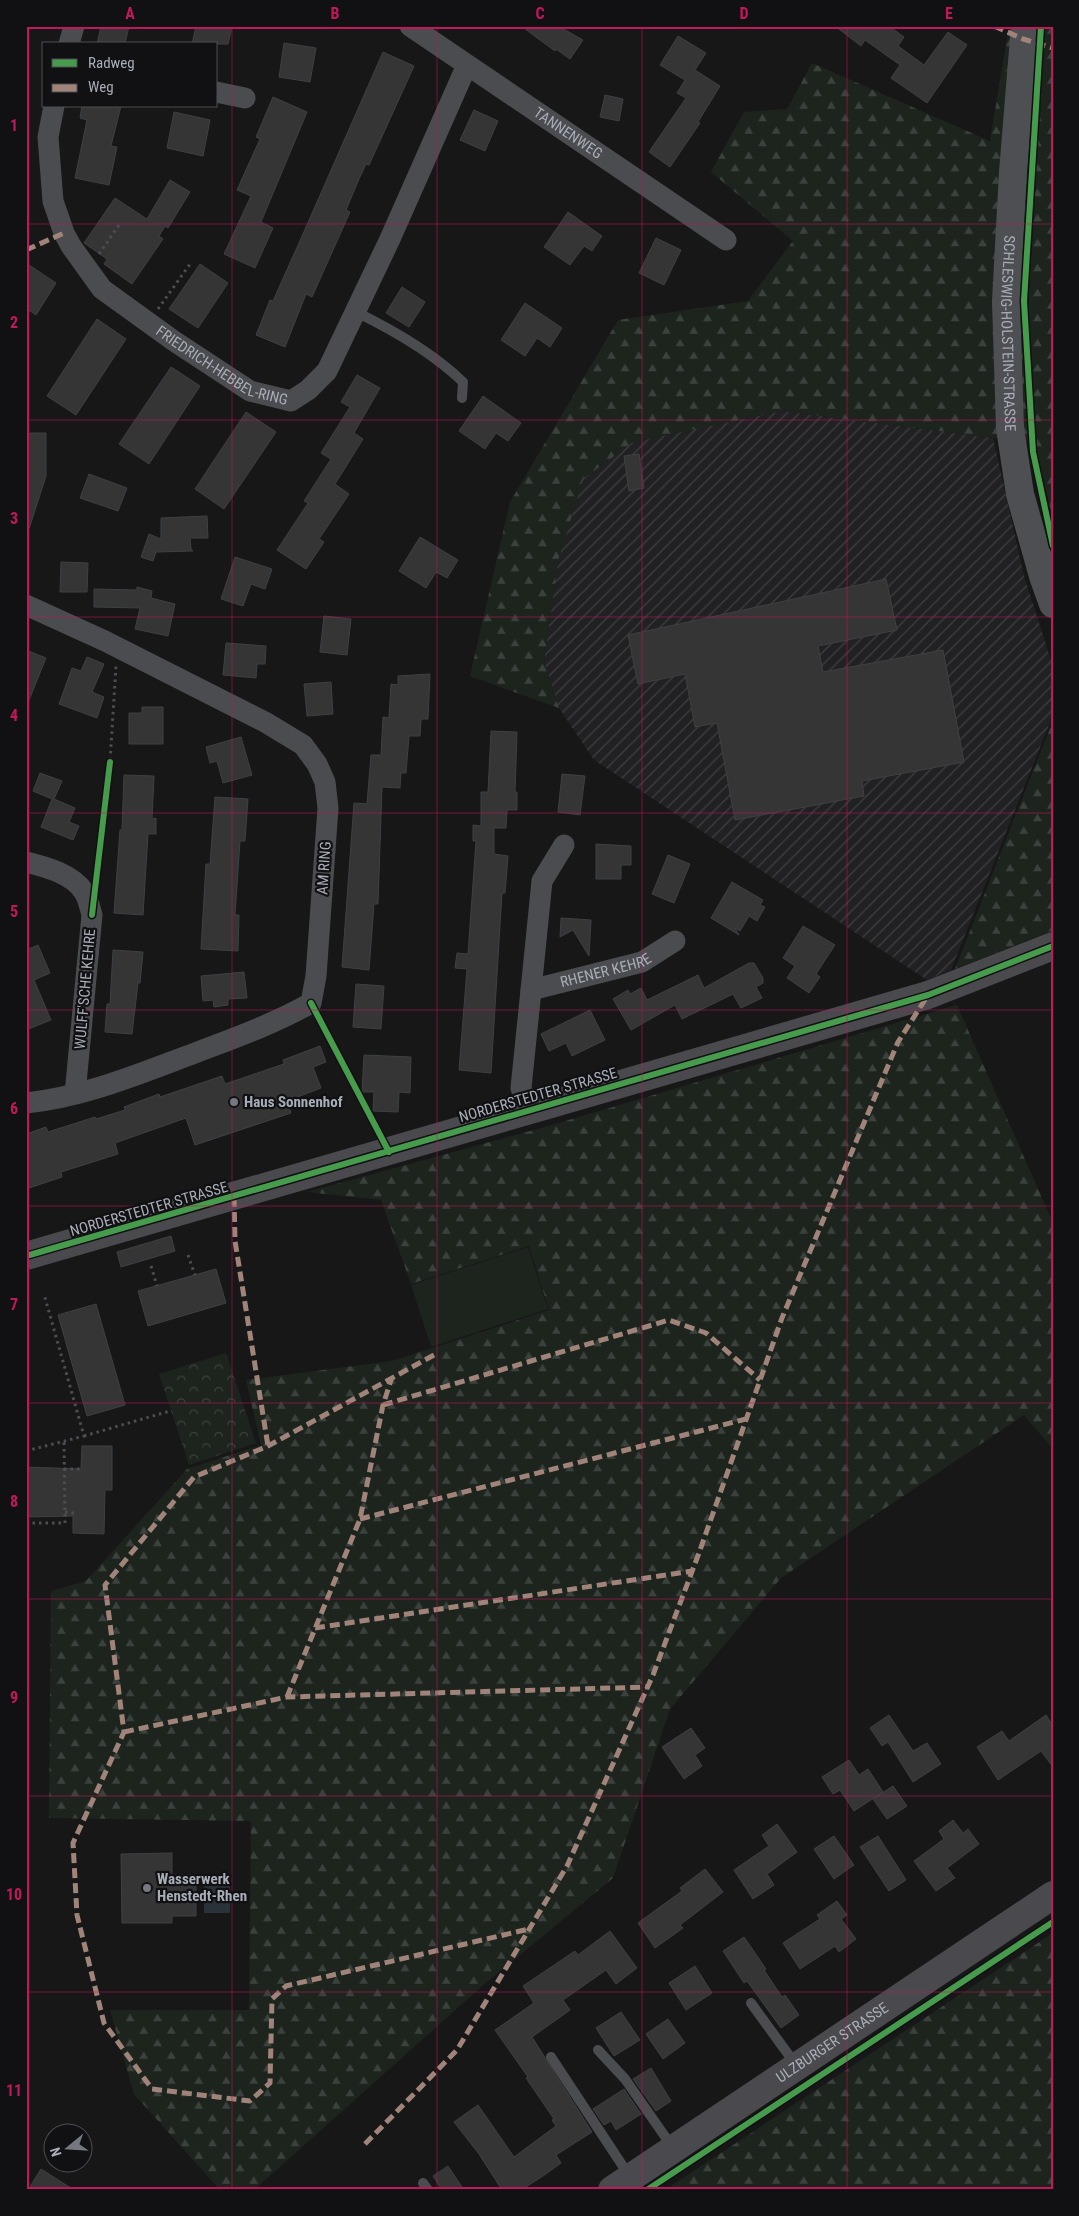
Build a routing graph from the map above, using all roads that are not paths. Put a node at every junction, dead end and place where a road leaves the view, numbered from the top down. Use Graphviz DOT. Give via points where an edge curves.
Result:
graph roads {
  1 [pos="74,26"];
  2 [pos="410,26"];
  3 [pos="1025,26"];
  4 [pos="70,42"];
  5 [pos="467,65"];
  6 [pos="218,92"];
  7 [pos="245,98"];
  8 [pos="54,108"];
  9 [pos="726,240"];
  10 [pos="356,312"];
  11 [pos="462,398"];
  12 [pos="1053,604"];
  13 [pos="26,605"];
  14 [pos="564,845"];
  15 [pos="26,862"];
  16 [pos="675,941"];
  17 [pos="1053,946"];
  18 [pos="531,990"];
  19 [pos="75,1094"];
  20 [pos="26,1102"];
  21 [pos="529,1111"];
  22 [pos="26,1256"];
  23 [pos="1053,1895"];
  24 [pos="751,2003"];
  25 [pos="598,2050"];
  26 [pos="551,2057"];
  27 [pos="796,2066"];
  28 [pos="674,2149"];
  29 [pos="621,2184"];
  1 -- 4 [label="street"];
  2 -- 5 [label="street, TANNENWEG"];
  3 -- 12 [label="main road, SCHLESWIG-HOLSTEIN-STRASSE" via="1006,301 1010,428 1020,494"];
  5 -- 9 [label="street, TANNENWEG"];
  5 -- 10 [label="street, FRIEDRICH-HEBBEL-RING"];
  6 -- 7 [label="street"];
  8 -- 10 [label="street, FRIEDRICH-HEBBEL-RING" via="48,138 53,201 64,233 88,270 102,289 250,391 291,401 308,390 327,371"];
  10 -- 11 [label="lane" via="446,365 463,382"];
  13 -- 19 [label="street, AM RING" via="265,722 302,745 318,764 325,782 328,808 316,976 311,1003 284,1018 115,1083"];
  14 -- 18 [label="street" via="542,881"];
  15 -- 19 [label="street, WULFF'SCHE KEHRE" via="52,869 73,881 85,892 92,915"];
  16 -- 18 [label="street, RHENER KEHRE" via="642,962"];
  17 -- 21 [label="street, NORDERSTEDTER STRASSE" via="928,995"];
  18 -- 21 [label="street" via="521,1088"];
  19 -- 20 [label="street, AM RING"];
  21 -- 22 [label="street, NORDERSTEDTER STRASSE"];
  23 -- 27 [label="street, ULZBURGER STRASSE"];
  24 -- 27 [label="lane"];
  25 -- 28 [label="lane" via="625,2079"];
  26 -- 29 [label="lane"];
  27 -- 28 [label="street, ULZBURGER STRASSE"];
  28 -- 29 [label="street, ULZBURGER STRASSE"];
}
